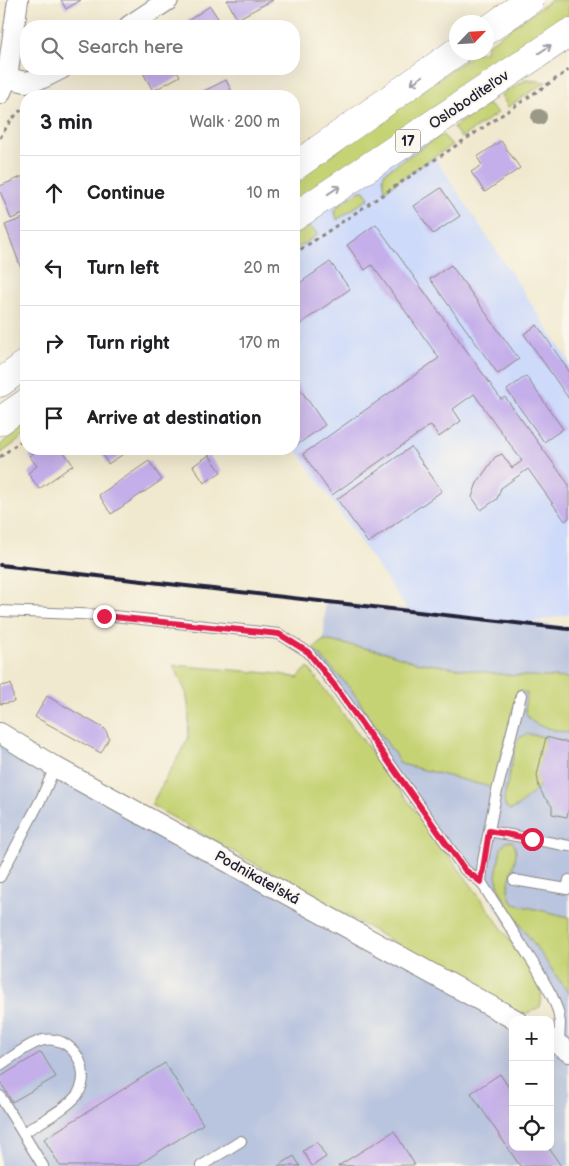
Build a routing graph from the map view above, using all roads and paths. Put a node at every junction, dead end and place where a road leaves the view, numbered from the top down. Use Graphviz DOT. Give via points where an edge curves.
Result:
graph roads {
  1 [pos="18,0"];
  2 [pos="168,0"];
  3 [pos="530,0"];
  4 [pos="138,20"];
  5 [pos="494,25"];
  6 [pos="569,34"];
  7 [pos="449,57"];
  8 [pos="569,70"];
  9 [pos="49,75"];
  10 [pos="4,86"];
  11 [pos="20,111"];
  12 [pos="0,138"];
  13 [pos="300,163"];
  14 [pos="300,213"];
  15 [pos="300,250"];
  16 [pos="20,368"];
  17 [pos="0,383"];
  18 [pos="20,407"];
  19 [pos="0,421"];
  20 [pos="20,442"];
  21 [pos="0,457"];
  22 [pos="0,611"];
  23 [pos="521,695"];
  24 [pos="0,733"];
  25 [pos="55,767"];
  26 [pos="489,831"];
  27 [pos="569,846"];
  28 [pos="0,877"];
  29 [pos="514,880"];
  30 [pos="569,880"];
  31 [pos="481,882"];
  32 [pos="509,1016"];
  33 [pos="562,1043"];
  34 [pos="0,1065"];
  35 [pos="0,1096"];
  36 [pos="23,1133"];
  37 [pos="241,1141"];
  38 [pos="43,1166"];
  39 [pos="201,1166"];
  1 -- 10 [label="street"];
  2 -- 4 [label="street"];
  3 -- 5 [label="main road"];
  14 -- 6 [label="main road, Osloboditeľov / 17, one-way"];
  7 -- 13 [label="main road, one-way"];
  8 -- 15 [label="path"];
  9 -- 10 [label="street"];
  11 -- 12 [label="path"];
  16 -- 17 [label="main road"];
  18 -- 19 [label="main road"];
  20 -- 21 [label="path"];
  22 -- 31 [label="lane" via="104,616 279,634 308,652 465,870"];
  23 -- 26 [label="lane"];
  24 -- 25 [label="street, Podnikateľská"];
  25 -- 28 [label="lane"];
  25 -- 32 [label="street, Podnikateľská"];
  26 -- 27 [label="lane"];
  26 -- 31 [label="lane"];
  29 -- 30 [label="lane" via="567,890"];
  31 -- 33 [label="lane" via="552,996 558,1011"];
  34 -- 36 [label="lane" via="41,1040 54,1039 66,1044 82,1065 83,1080 79,1093 68,1104"];
  35 -- 36 [label="lane"];
  36 -- 38 [label="lane"];
  37 -- 39 [label="lane"];
}
